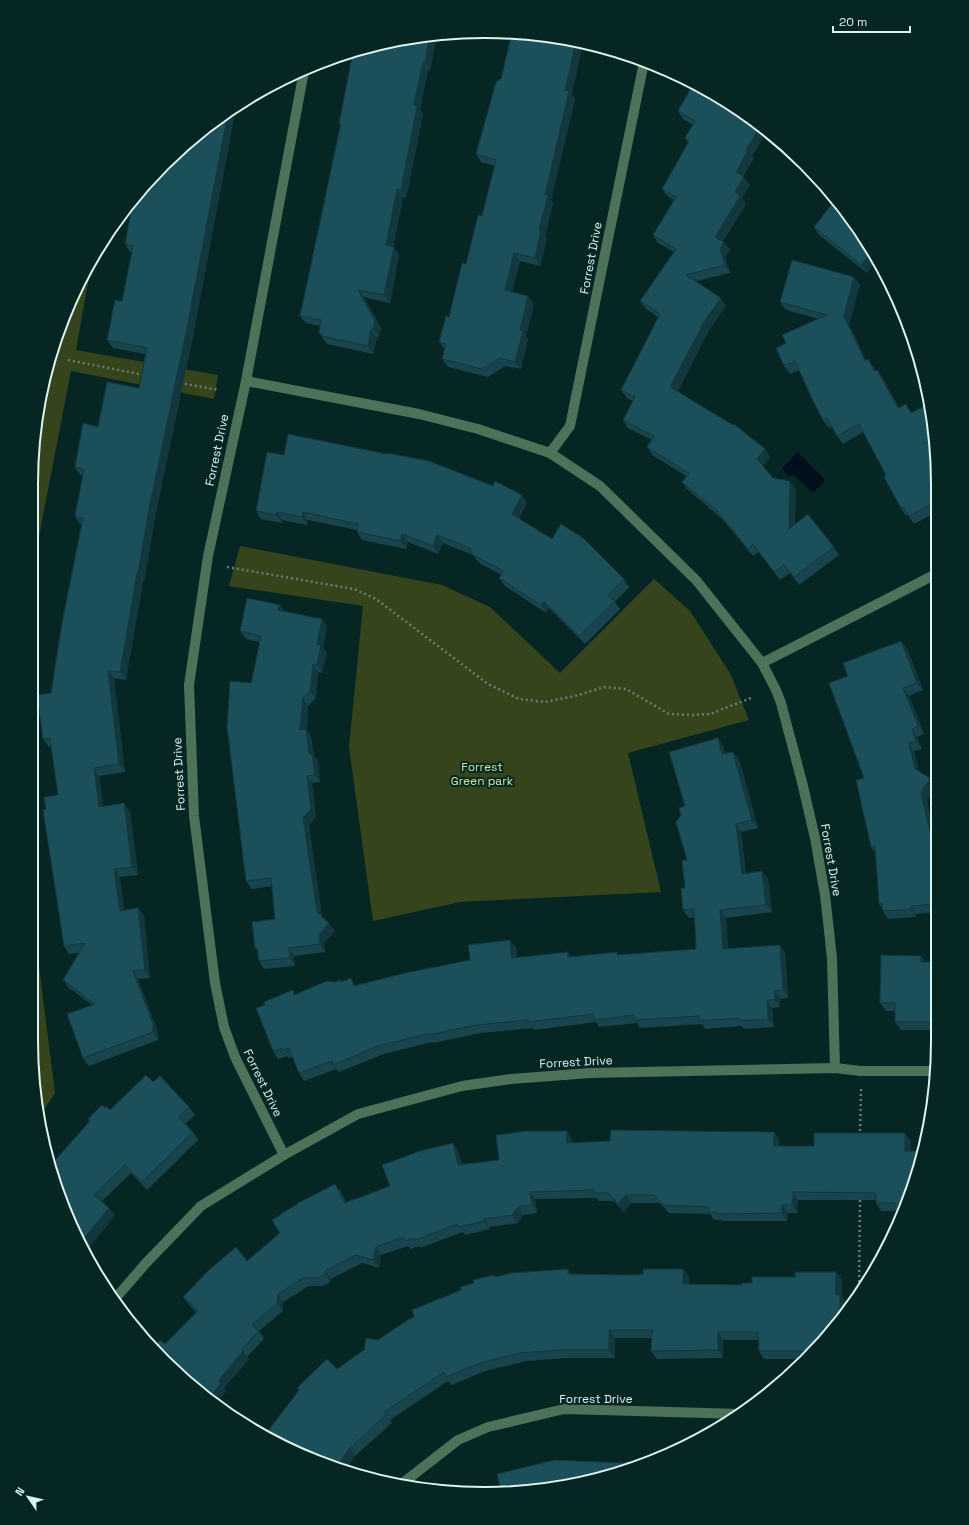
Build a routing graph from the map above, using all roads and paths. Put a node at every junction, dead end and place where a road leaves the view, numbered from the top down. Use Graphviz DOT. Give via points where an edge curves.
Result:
graph roads {
  1 [pos="643,68"];
  2 [pos="303,77"];
  3 [pos="68,360"];
  4 [pos="151,377"];
  5 [pos="174,381"];
  6 [pos="246,381"];
  7 [pos="219,390"];
  8 [pos="550,453"];
  9 [pos="227,567"];
  10 [pos="931,577"];
  11 [pos="762,663"];
  12 [pos="751,698"];
  13 [pos="835,1068"];
  14 [pos="930,1070"];
  15 [pos="861,1071"];
  16 [pos="860,1142"];
  17 [pos="284,1155"];
  18 [pos="860,1189"];
  19 [pos="859,1284"];
  20 [pos="118,1296"];
  21 [pos="730,1414"];
  22 [pos="407,1480"];
  1 -- 8 [label="street, Forrest Drive" via="570,426"];
  2 -- 6 [label="street, Forrest Drive"];
  3 -- 4 [label="path"];
  5 -- 7 [label="path"];
  6 -- 8 [label="street, Forrest Drive" via="419,414 478,429"];
  6 -- 17 [label="street, Forrest Drive" via="208,556 189,685 193,808 215,983 224,1027 235,1058"];
  8 -- 11 [label="street, Forrest Drive" via="600,486 696,580"];
  9 -- 12 [label="path" via="359,591 376,599 488,684 519,699 545,702 604,687 626,689 669,714 692,715 710,714"];
  10 -- 11 [label="street"];
  11 -- 13 [label="street, Forrest Drive" via="781,703 815,838 832,958"];
  13 -- 15 [label="street, Forrest Drive"];
  13 -- 17 [label="street, Forrest Drive" via="590,1073 511,1079 462,1086 358,1114"];
  14 -- 15 [label="street, Forrest Drive"];
  15 -- 16 [label="path"];
  17 -- 20 [label="street, Forrest Drive" via="201,1206"];
  18 -- 19 [label="path"];
  21 -- 22 [label="street, Forrest Drive" via="564,1409 488,1428 458,1440"];
}
